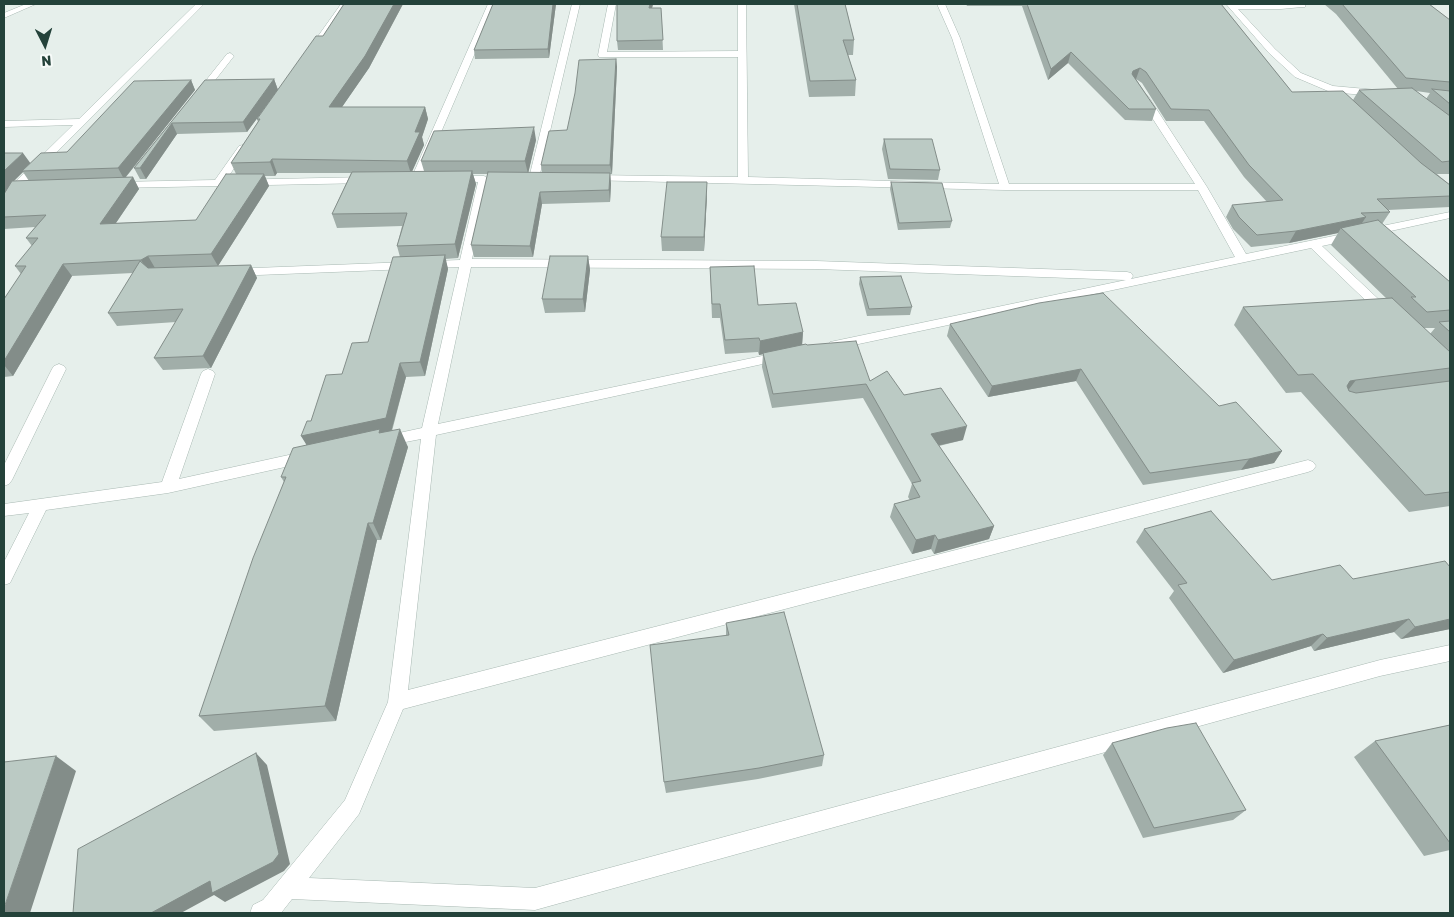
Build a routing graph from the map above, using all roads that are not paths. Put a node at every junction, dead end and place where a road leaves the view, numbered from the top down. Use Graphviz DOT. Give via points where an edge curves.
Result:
graph roads {
  1 [pos="32,4"];
  2 [pos="200,4"];
  3 [pos="345,4"];
  4 [pos="492,4"];
  5 [pos="576,4"];
  6 [pos="612,4"];
  7 [pos="742,4"];
  8 [pos="941,4"];
  9 [pos="1302,4"];
  10 [pos="1230,5"];
  11 [pos="4,16"];
  12 [pos="742,54"];
  13 [pos="230,56"];
  14 [pos="305,60"];
  15 [pos="1135,84"];
  16 [pos="1332,89"];
  17 [pos="1389,94"];
  18 [pos="194,102"];
  19 [pos="1353,109"];
  20 [pos="81,122"];
  21 [pos="4,124"];
  22 [pos="248,141"];
  23 [pos="535,178"];
  24 [pos="574,178"];
  25 [pos="416,179"];
  26 [pos="445,179"];
  27 [pos="377,180"];
  28 [pos="743,180"];
  29 [pos="220,181"];
  30 [pos="100,185"];
  31 [pos="1005,187"];
  32 [pos="1202,187"];
  33 [pos="15,188"];
  34 [pos="34,188"];
  35 [pos="4,207"];
  36 [pos="1450,216"];
  37 [pos="1312,243"];
  38 [pos="1242,258"];
  39 [pos="466,263"];
  40 [pos="223,272"];
  41 [pos="1151,277"];
  42 [pos="1396,322"];
  43 [pos="820,348"];
  44 [pos="790,354"];
  45 [pos="59,369"];
  46 [pos="208,374"];
  47 [pos="429,431"];
  48 [pos="371,444"];
  49 [pos="323,454"];
  50 [pos="1308,466"];
  51 [pos="4,480"];
  52 [pos="168,487"];
  53 [pos="40,504"];
  54 [pos="4,510"];
  55 [pos="4,578"];
  56 [pos="1450,653"];
  57 [pos="397,702"];
  58 [pos="286,888"];
  59 [pos="261,913"];
  1 -- 11 [label="street"];
  2 -- 20 [label="street"];
  3 -- 14 [label="street"];
  4 -- 25 [label="street"];
  5 -- 23 [label="street"];
  6 -- 12 [label="street" via="602,55"];
  7 -- 12 [label="street"];
  8 -- 31 [label="street" via="956,38"];
  9 -- 10 [label="street" via="1281,7"];
  10 -- 16 [label="street" via="1298,75"];
  12 -- 28 [label="street"];
  13 -- 18 [label="street"];
  15 -- 32 [label="street"];
  16 -- 17 [label="street"];
  16 -- 19 [label="street"];
  20 -- 21 [label="street"];
  20 -- 33 [label="street"];
  22 -- 29 [label="street"];
  24 -- 28 [label="street"];
  26 -- 39 [label="street" via="488,179"];
  27 -- 29 [label="street"];
  28 -- 31 [label="street"];
  29 -- 30 [label="street" via="131,181"];
  31 -- 32 [label="street"];
  32 -- 38 [label="street"];
  33 -- 34 [label="street"];
  33 -- 35 [label="street"];
  36 -- 37 [label="street"];
  37 -- 38 [label="street"];
  37 -- 42 [label="street"];
  38 -- 41 [label="street"];
  39 -- 40 [label="street"];
  39 -- 41 [label="street" via="816,265"];
  39 -- 47 [label="street"];
  41 -- 43 [label="street"];
  44 -- 47 [label="street"];
  45 -- 51 [label="street"];
  46 -- 52 [label="street"];
  47 -- 48 [label="street"];
  47 -- 57 [label="street"];
  49 -- 52 [label="street"];
  50 -- 57 [label="street"];
  52 -- 53 [label="street"];
  53 -- 54 [label="street"];
  53 -- 55 [label="street"];
  56 -- 58 [label="street" via="1380,668 535,899"];
  57 -- 58 [label="street" via="352,807"];
  58 -- 59 [label="street" via="271,908"];
}
